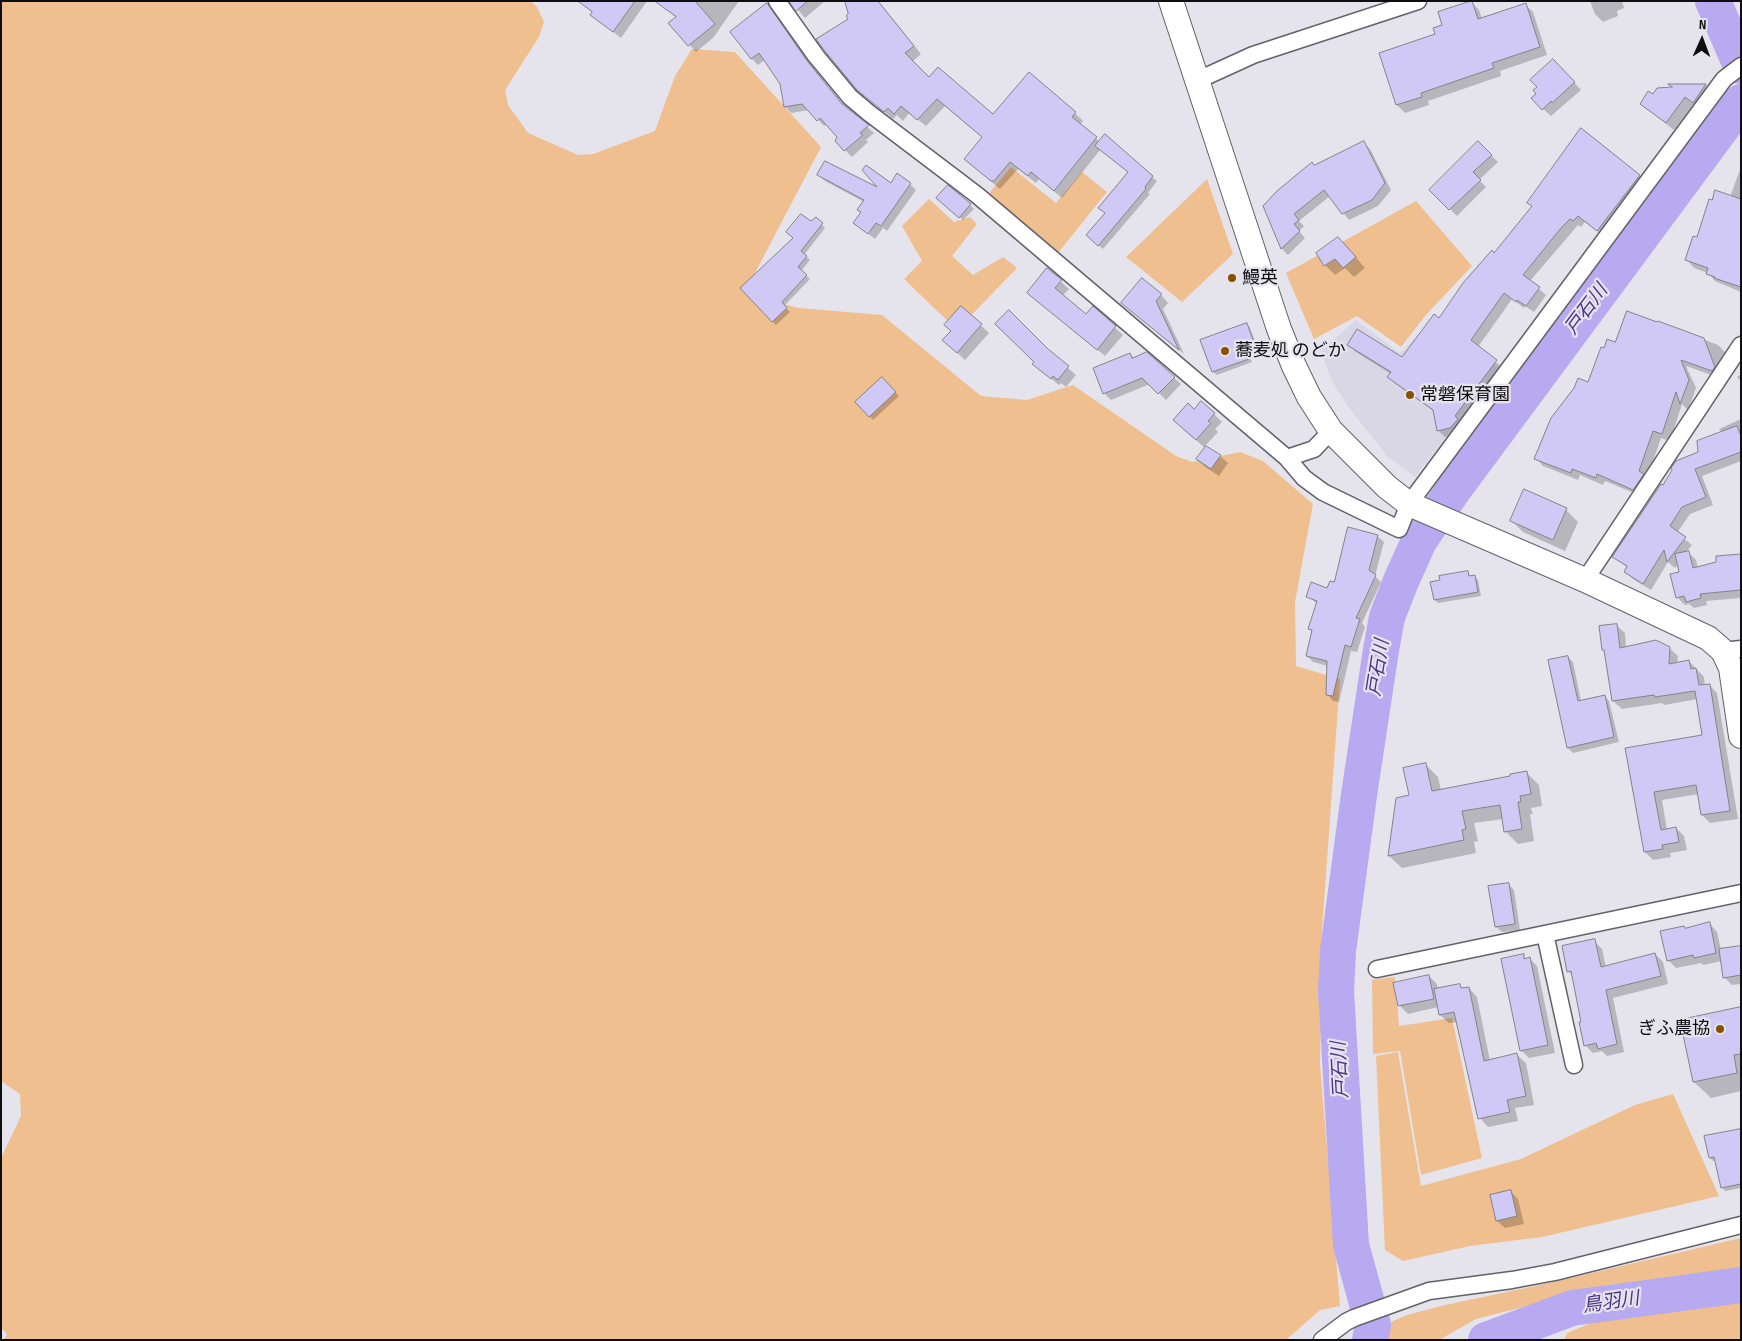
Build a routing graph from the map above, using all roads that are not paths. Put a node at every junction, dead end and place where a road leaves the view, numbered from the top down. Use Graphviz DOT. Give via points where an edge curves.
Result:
graph roads {
  1 [pos="777,1"];
  2 [pos="1171,1"];
  3 [pos="1418,1"];
  4 [pos="1735,70"];
  5 [pos="1196,81"];
  6 [pos="1741,345"];
  7 [pos="1331,431"];
  8 [pos="1287,458"];
  9 [pos="1414,506"];
  10 [pos="1585,580"];
  11 [pos="1732,650"];
  12 [pos="1741,736"];
  13 [pos="1741,894"];
  14 [pos="1545,934"];
  15 [pos="1377,969"];
  16 [pos="1574,1065"];
  17 [pos="1741,1225"];
  18 [pos="1322,1340"];
  1 -- 8 [label="street" via="850,97 977,195"];
  2 -- 5 [label="street"];
  3 -- 5 [label="street" via="1253,55"];
  4 -- 9 [label="street" via="1724,79"];
  5 -- 7 [label="street" via="1294,366"];
  6 -- 10 [label="street"];
  7 -- 8 [label="street" via="1314,449"];
  7 -- 9 [label="street" via="1387,487"];
  8 -- 9 [label="street" via="1304,478 1323,492 1399,529"];
  9 -- 10 [label="street"];
  10 -- 11 [label="street"];
  11 -- 12 [label="street" via="1731,668"];
  13 -- 14 [label="street"];
  14 -- 15 [label="street"];
  14 -- 16 [label="street"];
  17 -- 18 [label="street" via="1554,1272 1429,1291 1354,1318"];
}
